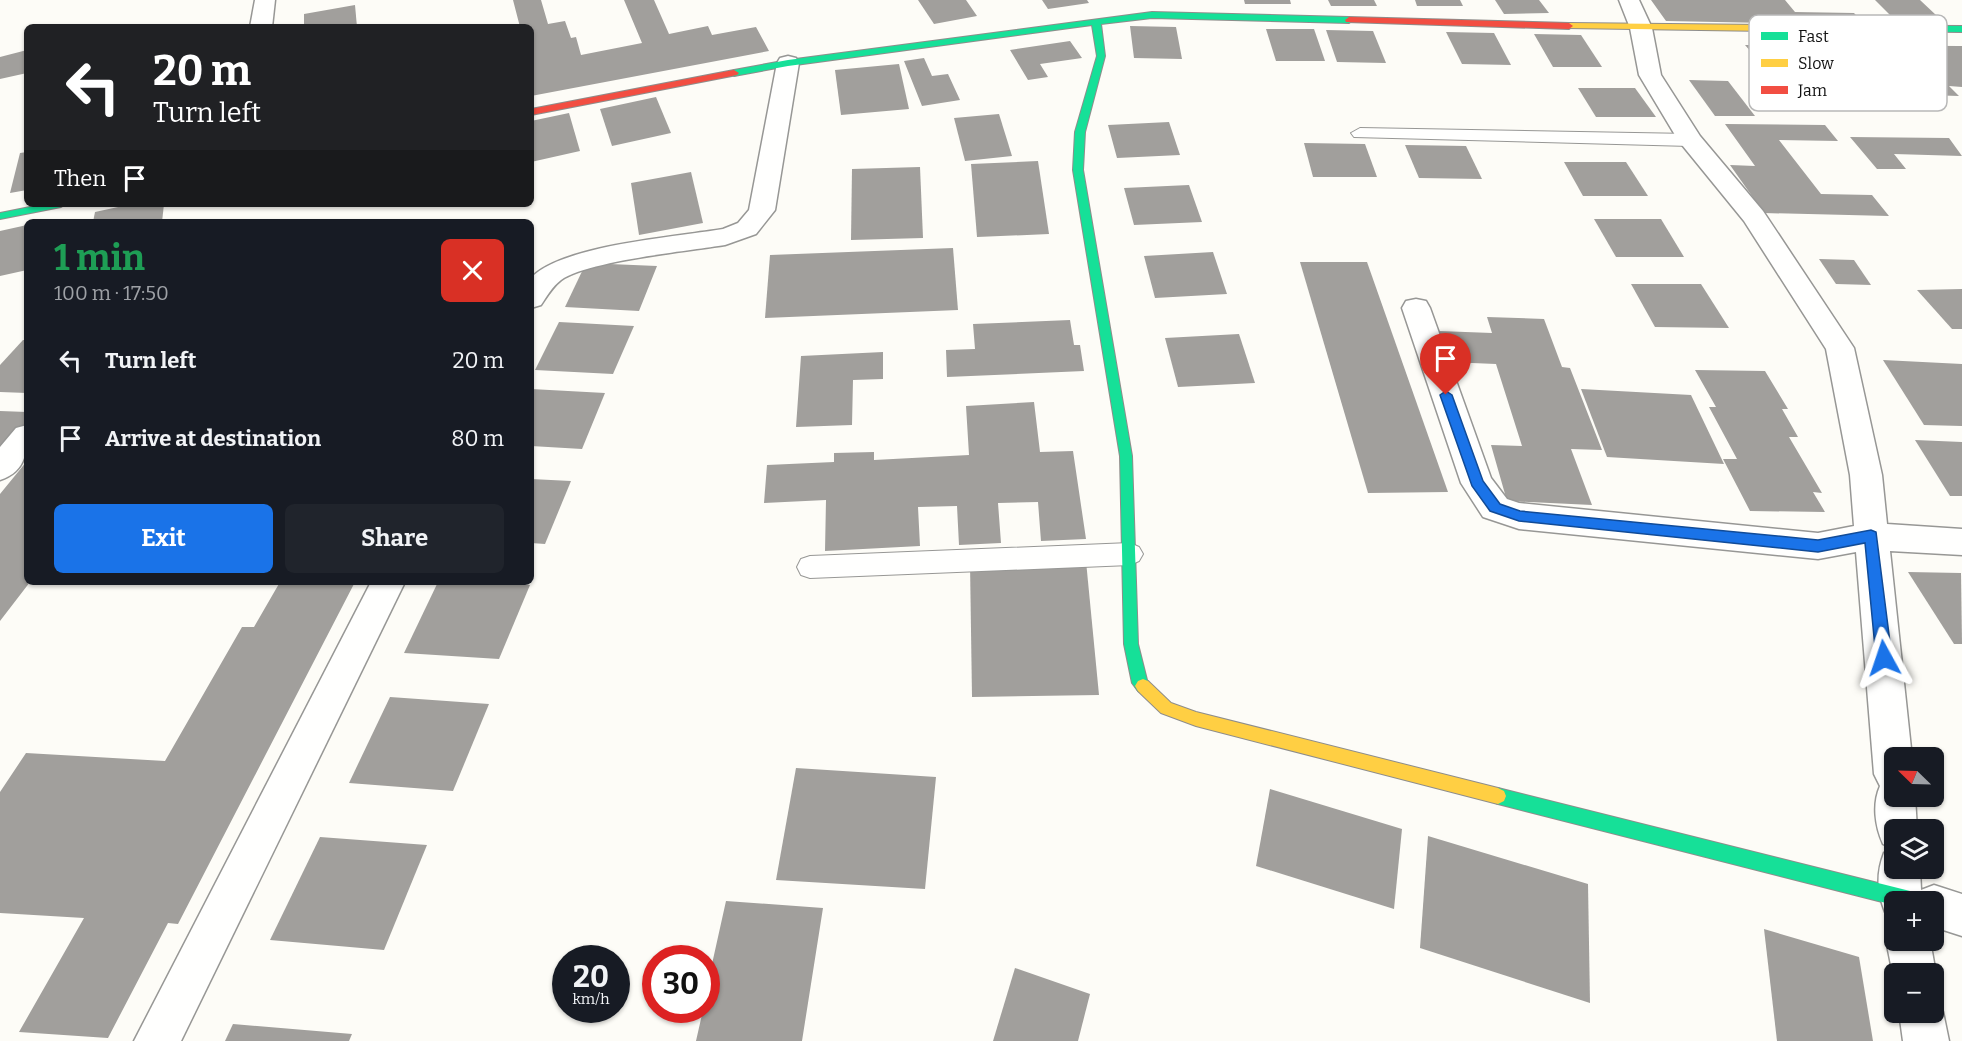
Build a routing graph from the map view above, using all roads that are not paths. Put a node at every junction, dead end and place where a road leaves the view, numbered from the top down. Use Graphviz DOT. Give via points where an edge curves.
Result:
graph roads {
  1 [pos="265,0"];
  2 [pos="1629,0"];
  3 [pos="1096,22"];
  4 [pos="261,24"];
  5 [pos="1641,28"];
  6 [pos="1749,28"];
  7 [pos="1947,29"];
  8 [pos="1962,29"];
  9 [pos="788,63"];
  10 [pos="534,111"];
  11 [pos="1360,133"];
  12 [pos="1690,140"];
  13 [pos="46,207"];
  14 [pos="0,216"];
  15 [pos="534,294"];
  16 [pos="1416,308"];
  17 [pos="24,440"];
  18 [pos="0,468"];
  19 [pos="1871,536"];
  20 [pos="1962,542"];
  21 [pos="1130,554"];
  22 [pos="810,567"];
  23 [pos="386,585"];
  24 [pos="1891,747"];
  25 [pos="1894,891"];
  26 [pos="1944,908"];
  27 [pos="1962,915"];
  28 [pos="1923,1023"];
  29 [pos="157,1041"];
  30 [pos="1926,1041"];
  1 -- 4 [label="street"];
  2 -- 5 [label="street"];
  3 -- 5 [label="street" via="1152,15"];
  3 -- 9 [label="street"];
  3 -- 21 [label="street" via="1101,56 1080,132 1078,170 1126,456"];
  5 -- 6 [label="street"];
  5 -- 12 [label="street" via="1650,75"];
  7 -- 8 [label="street"];
  9 -- 10 [label="street"];
  9 -- 15 [label="street" via="762,210 755,224 724,237 580,261 545,277"];
  11 -- 12 [label="lane"];
  12 -- 19 [label="street" via="1754,217 1840,348 1866,475"];
  13 -- 14 [label="street"];
  16 -- 19 [label="street" via="1477,483 1495,508 1519,516 1818,546"];
  17 -- 18 [label="street"];
  19 -- 20 [label="street"];
  19 -- 24 [label="street"];
  21 -- 22 [label="lane"];
  21 -- 25 [label="street" via="1131,644 1140,683 1166,708 1208,722"];
  23 -- 29 [label="street"];
  26 -- 27 [label="street"];
  28 -- 30 [label="street"];
}
